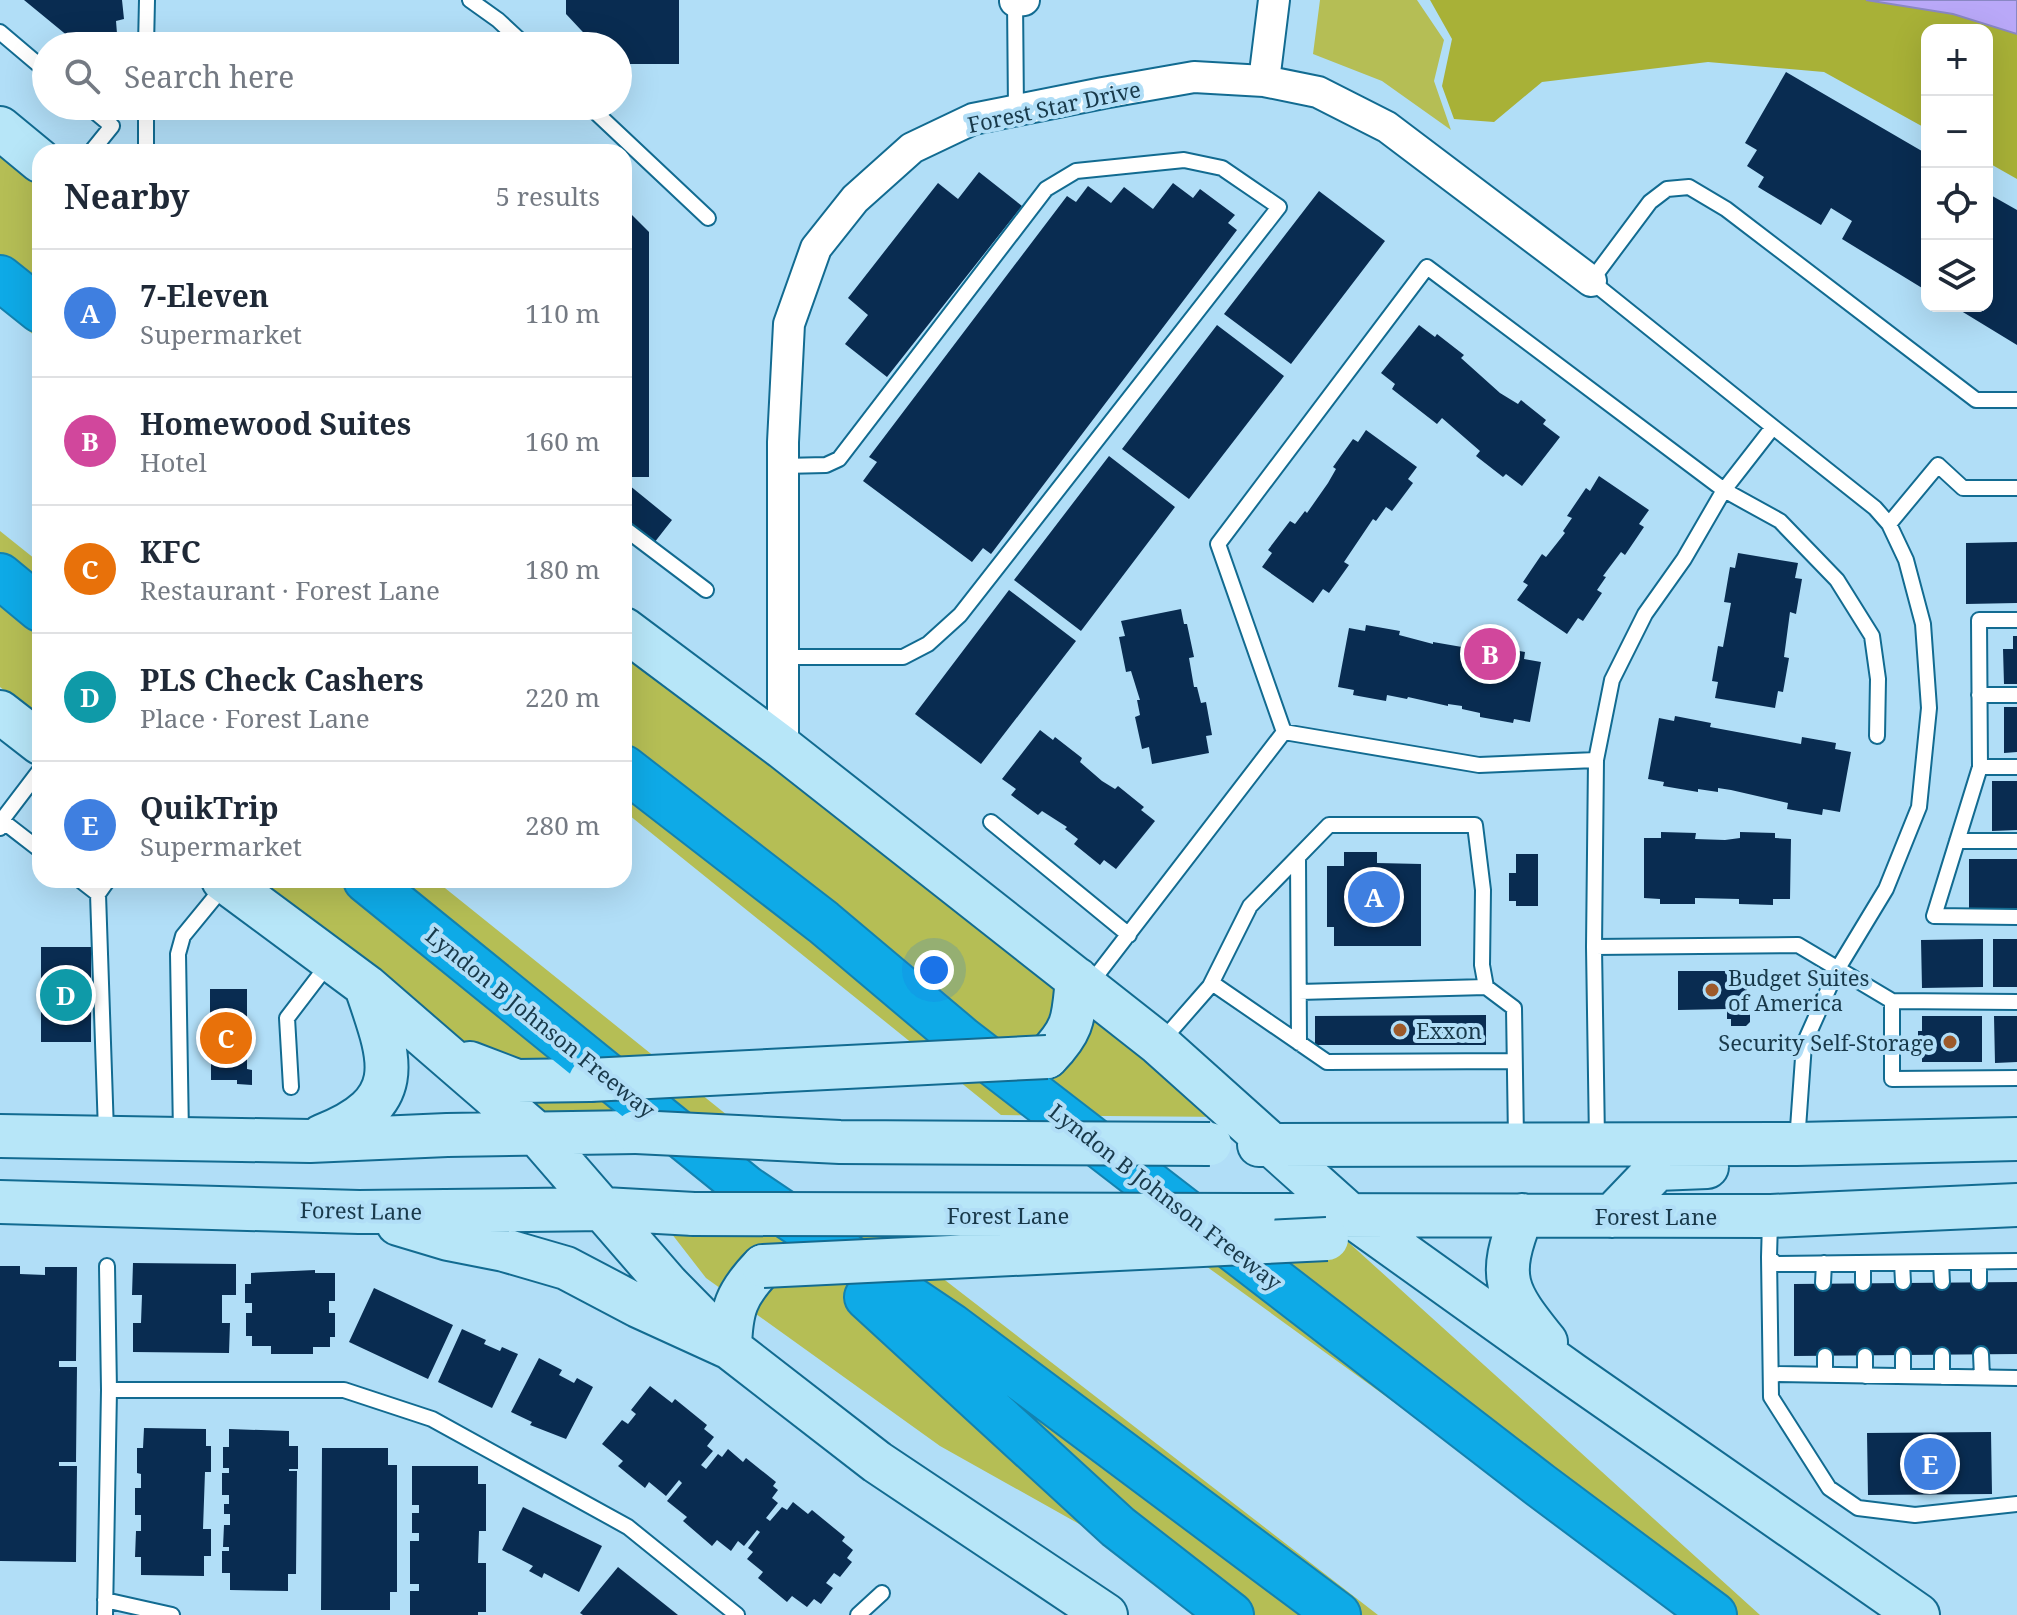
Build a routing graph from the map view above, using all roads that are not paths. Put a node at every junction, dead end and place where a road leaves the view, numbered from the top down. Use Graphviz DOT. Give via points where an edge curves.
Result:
graph roads {
  1 [pos="147,0"];
  2 [pos="470,0"];
  3 [pos="1018,0"];
  4 [pos="1274,0"];
  5 [pos="0,32"];
  6 [pos="146,32"];
  7 [pos="511,32"];
  8 [pos="32,59"];
  9 [pos="1264,81"];
  10 [pos="1016,110"];
  11 [pos="105,120"];
  12 [pos="146,120"];
  13 [pos="604,120"];
  14 [pos="0,128"];
  15 [pos="97,144"];
  16 [pos="146,144"];
  17 [pos="629,144"];
  18 [pos="632,146"];
  19 [pos="32,154"];
  20 [pos="708,218"];
  21 [pos="0,278"];
  22 [pos="1591,281"];
  23 [pos="32,304"];
  24 [pos="2017,400"];
  25 [pos="1773,427"];
  26 [pos="783,466"];
  27 [pos="2017,488"];
  28 [pos="1724,490"];
  29 [pos="1889,524"];
  30 [pos="632,534"];
  31 [pos="0,576"];
  32 [pos="706,590"];
  33 [pos="32,602"];
  34 [pos="2017,620"];
  35 [pos="632,635"];
  36 [pos="783,657"];
  37 [pos="1979,695"];
  38 [pos="2017,695"];
  39 [pos="0,712"];
  40 [pos="1284,732"];
  41 [pos="1877,736"];
  42 [pos="32,737"];
  43 [pos="783,748"];
  44 [pos="1596,760"];
  45 [pos="1980,767"];
  46 [pos="2017,767"];
  47 [pos="632,774"];
  48 [pos="32,781"];
  49 [pos="1,822"];
  50 [pos="991,822"];
  51 [pos="1957,841"];
  52 [pos="2017,841"];
  53 [pos="32,844"];
  54 [pos="1298,857"];
  55 [pos="90,888"];
  56 [pos="102,888"];
  57 [pos="220,888"];
  58 [pos="235,888"];
  59 [pos="376,888"];
  60 [pos="98,894"];
  61 [pos="2017,917"];
  62 [pos="1129,935"];
  63 [pos="1594,947"];
  64 [pos="332,959"];
  65 [pos="1837,970"];
  66 [pos="1082,983"];
  67 [pos="1212,983"];
  68 [pos="366,986"];
  69 [pos="1486,987"];
  70 [pos="1299,992"];
  71 [pos="1892,1001"];
  72 [pos="2017,1002"];
  73 [pos="1299,1043"];
  74 [pos="1159,1044"];
  75 [pos="446,1054"];
  76 [pos="1513,1061"];
  77 [pos="2017,1078"];
  78 [pos="291,1087"];
  79 [pos="537,1134"];
  80 [pos="0,1136"];
  81 [pos="106,1138"];
  82 [pos="181,1139"];
  83 [pos="2017,1139"];
  84 [pos="310,1141"];
  85 [pos="1516,1144"];
  86 [pos="1797,1144"];
  87 [pos="1597,1145"];
  88 [pos="1273,1146"];
  89 [pos="746,1188"];
  90 [pos="0,1202"];
  91 [pos="2017,1205"];
  92 [pos="604,1209"];
  93 [pos="359,1212"];
  94 [pos="1522,1215"];
  95 [pos="1612,1216"];
  96 [pos="1771,1216"];
  97 [pos="1339,1227"];
  98 [pos="1769,1257"];
  99 [pos="2017,1261"];
  100 [pos="1941,1262"];
  101 [pos="1979,1262"];
  102 [pos="1824,1263"];
  103 [pos="1863,1263"];
  104 [pos="1902,1263"];
  105 [pos="107,1266"];
  106 [pos="1903,1282"];
  107 [pos="1942,1282"];
  108 [pos="1979,1282"];
  109 [pos="1823,1283"];
  110 [pos="1863,1283"];
  111 [pos="730,1348"];
  112 [pos="1981,1354"];
  113 [pos="1903,1355"];
  114 [pos="1942,1355"];
  115 [pos="1825,1356"];
  116 [pos="1865,1356"];
  117 [pos="1572,1374"];
  118 [pos="1771,1374"];
  119 [pos="1825,1375"];
  120 [pos="1865,1376"];
  121 [pos="1903,1376"];
  122 [pos="1942,1377"];
  123 [pos="1982,1377"];
  124 [pos="2017,1378"];
  125 [pos="109,1390"];
  126 [pos="2017,1504"];
  127 [pos="882,1593"];
  128 [pos="105,1608"];
  129 [pos="172,1615"];
  130 [pos="737,1615"];
  131 [pos="858,1615"];
  132 [pos="1106,1615"];
  133 [pos="1231,1615"];
  134 [pos="1338,1615"];
  135 [pos="1714,1615"];
  136 [pos="1918,1615"];
  1 -- 6 [label="lane"];
  2 -- 7 [label="lane"];
  3 -- 10 [label="lane"];
  4 -- 9 [label="street"];
  5 -- 8 [label="lane"];
  9 -- 10 [label="street, Forest Star Drive" via="1194,77"];
  9 -- 22 [label="street, Forest Star Drive" via="1318,92 1387,127"];
  10 -- 26 [label="street, Forest Star Drive" via="973,119 912,148 855,199 816,248 789,324"];
  11 -- 15 [label="lane" via="112,126"];
  12 -- 16 [label="lane"];
  13 -- 17 [label="lane"];
  14 -- 19 [label="main road"];
  18 -- 20 [label="lane"];
  21 -- 23 [label="highway"];
  22 -- 24 [label="lane" via="1650,202 1667,189 1689,187 1726,209 1976,400"];
  22 -- 25 [label="lane"];
  25 -- 28 [label="lane"];
  25 -- 29 [label="lane"];
  26 -- 36 [label="street, Forest Star Drive"];
  26 -- 36 [label="lane" via="826,465 839,459 1046,189 1076,171 1184,160 1222,168 1279,207 960,615 928,644 903,657"];
  27 -- 29 [label="lane" via="1963,488 1938,465"];
  28 -- 40 [label="lane" via="1427,267 1218,544"];
  28 -- 41 [label="lane" via="1780,521 1837,580 1872,636"];
  28 -- 44 [label="lane" via="1645,614 1612,680"];
  29 -- 65 [label="lane" via="1906,560 1923,624 1929,708 1919,807 1886,889"];
  30 -- 32 [label="lane"];
  31 -- 33 [label="highway"];
  34 -- 37 [label="lane" via="1979,620"];
  35 -- 43 [label="main road"];
  36 -- 43 [label="street, Forest Star Drive"];
  37 -- 38 [label="lane"];
  37 -- 45 [label="lane"];
  39 -- 42 [label="main road"];
  40 -- 44 [label="lane" via="1479,765"];
  40 -- 62 [label="lane"];
  43 -- 66 [label="main road"];
  44 -- 63 [label="lane"];
  45 -- 46 [label="lane"];
  45 -- 51 [label="lane"];
  47 -- 135 [label="highway, Lyndon B Johnson Freeway" via="976,1049"];
  48 -- 49 [label="lane"];
  49 -- 53 [label="lane"];
  50 -- 62 [label="lane"];
  51 -- 52 [label="lane"];
  51 -- 61 [label="lane" via="1934,916"];
  54 -- 67 [label="lane" via="1250,906"];
  54 -- 69 [label="lane" via="1329,825 1475,825"];
  54 -- 70 [label="lane"];
  55 -- 60 [label="lane"];
  56 -- 60 [label="lane"];
  57 -- 82 [label="lane" via="183,936 178,954"];
  58 -- 64 [label="main road"];
  59 -- 89 [label="highway, Lyndon B Johnson Freeway"];
  60 -- 81 [label="lane"];
  62 -- 66 [label="lane"];
  63 -- 65 [label="lane" via="1798,945"];
  63 -- 87 [label="lane"];
  64 -- 68 [label="main road"];
  64 -- 78 [label="lane" via="287,1018"];
  65 -- 71 [label="lane"];
  65 -- 86 [label="lane" via="1804,1044"];
  66 -- 74 [label="main road"];
  66 -- 75 [label="main road, bridge" via="1066,1037 1047,1057 517,1081"];
  67 -- 73 [label="lane"];
  67 -- 74 [label="lane"];
  68 -- 75 [label="main road"];
  68 -- 84 [label="main road" via="384,1040 388,1079 362,1115"];
  69 -- 70 [label="lane"];
  69 -- 76 [label="lane" via="1514,1008"];
  70 -- 73 [label="lane"];
  71 -- 72 [label="lane"];
  71 -- 77 [label="lane" via="1892,1079"];
  73 -- 76 [label="lane" via="1327,1062"];
  74 -- 88 [label="main road"];
  75 -- 79 [label="main road"];
  76 -- 85 [label="lane"];
  79 -- 84 [label="main road"];
  79 -- 88 [label="main road, bridge"];
  79 -- 92 [label="main road"];
  80 -- 81 [label="main road"];
  81 -- 82 [label="main road"];
  82 -- 84 [label="main road"];
  83 -- 86 [label="main road"];
  85 -- 87 [label="main road"];
  85 -- 88 [label="main road"];
  86 -- 87 [label="main road"];
  86 -- 95 [label="main road" via="1784,1162 1657,1169"];
  88 -- 97 [label="main road"];
  89 -- 133 [label="highway" via="1118,1527"];
  89 -- 134 [label="highway, Lyndon B Johnson Freeway" via="951,1326"];
  90 -- 93 [label="main road, Forest Lane"];
  91 -- 96 [label="main road, Forest Lane"];
  92 -- 93 [label="main road, Forest Lane"];
  92 -- 97 [label="main road, Forest Lane, bridge" via="694,1214 1254,1215"];
  92 -- 111 [label="main road"];
  93 -- 111 [label="main road" via="566,1268"];
  94 -- 95 [label="main road, Forest Lane"];
  94 -- 97 [label="main road, Forest Lane"];
  94 -- 117 [label="main road" via="1507,1274 1517,1307"];
  95 -- 96 [label="main road, Forest Lane"];
  96 -- 98 [label="lane"];
  97 -- 111 [label="main road, bridge" via="763,1266 737,1298"];
  97 -- 117 [label="main road" via="1354,1245 1448,1285"];
  98 -- 102 [label="lane" via="1776,1264"];
  98 -- 118 [label="lane"];
  99 -- 101 [label="lane"];
  100 -- 101 [label="lane"];
  100 -- 104 [label="lane"];
  100 -- 107 [label="lane"];
  101 -- 108 [label="lane"];
  102 -- 103 [label="lane"];
  102 -- 109 [label="lane"];
  103 -- 104 [label="lane"];
  103 -- 110 [label="lane"];
  104 -- 106 [label="lane"];
  105 -- 125 [label="lane"];
  111 -- 132 [label="main road" via="877,1462"];
  112 -- 123 [label="lane"];
  113 -- 121 [label="lane"];
  114 -- 122 [label="lane"];
  115 -- 119 [label="lane"];
  116 -- 120 [label="lane"];
  117 -- 136 [label="main road"];
  118 -- 119 [label="lane"];
  118 -- 126 [label="lane" via="1771,1397 1829,1488 1858,1508 1915,1515"];
  119 -- 120 [label="lane"];
  120 -- 121 [label="lane"];
  121 -- 122 [label="lane"];
  122 -- 123 [label="lane"];
  123 -- 124 [label="lane"];
  125 -- 128 [label="lane"];
  125 -- 130 [label="lane" via="344,1390 432,1419 628,1527"];
  127 -- 131 [label="lane"];
  128 -- 129 [label="lane"];
}
